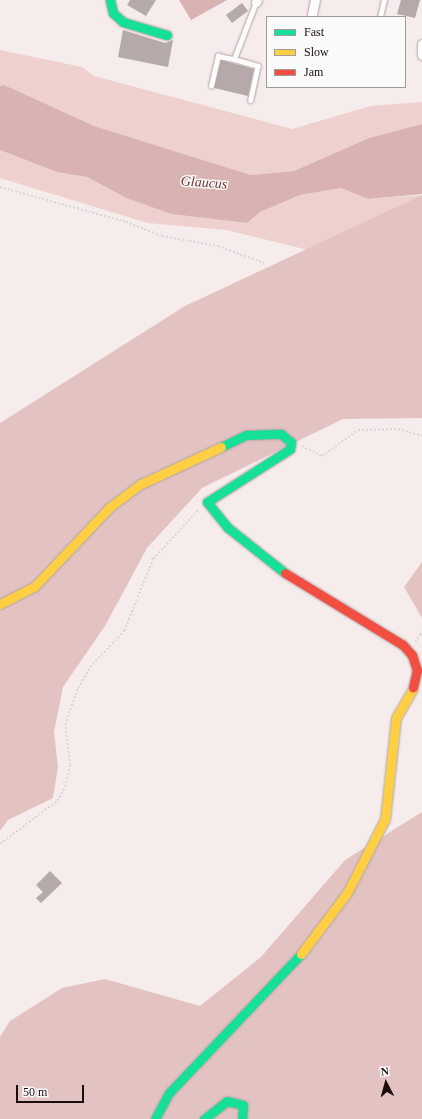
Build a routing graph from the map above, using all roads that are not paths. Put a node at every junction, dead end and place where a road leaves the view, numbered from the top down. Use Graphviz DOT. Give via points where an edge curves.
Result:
graph roads {
  1 [pos="110,0"];
  2 [pos="315,0"];
  3 [pos="384,0"];
  4 [pos="256,1"];
  5 [pos="312,14"];
  6 [pos="380,16"];
  7 [pos="167,34"];
  8 [pos="422,44"];
  9 [pos="422,55"];
  10 [pos="234,59"];
  11 [pos="211,86"];
  12 [pos="251,100"];
  13 [pos="0,604"];
  14 [pos="155,1119"];
  15 [pos="204,1119"];
  16 [pos="242,1119"];
  1 -- 7 [label="street" via="113,13 123,22"];
  2 -- 5 [label="street"];
  3 -- 6 [label="lane"];
  4 -- 10 [label="lane"];
  8 -- 9 [label="street"];
  10 -- 11 [label="lane" via="218,56"];
  10 -- 12 [label="lane" via="258,66"];
  13 -- 14 [label="street" via="34,587 110,507 141,484 246,435 273,432 288,438 290,449 207,502 227,527 297,582 402,645 412,654 417,678 396,718 385,819 347,893 286,973 169,1093"];
  15 -- 16 [label="street" via="227,1102 243,1105"];
}
